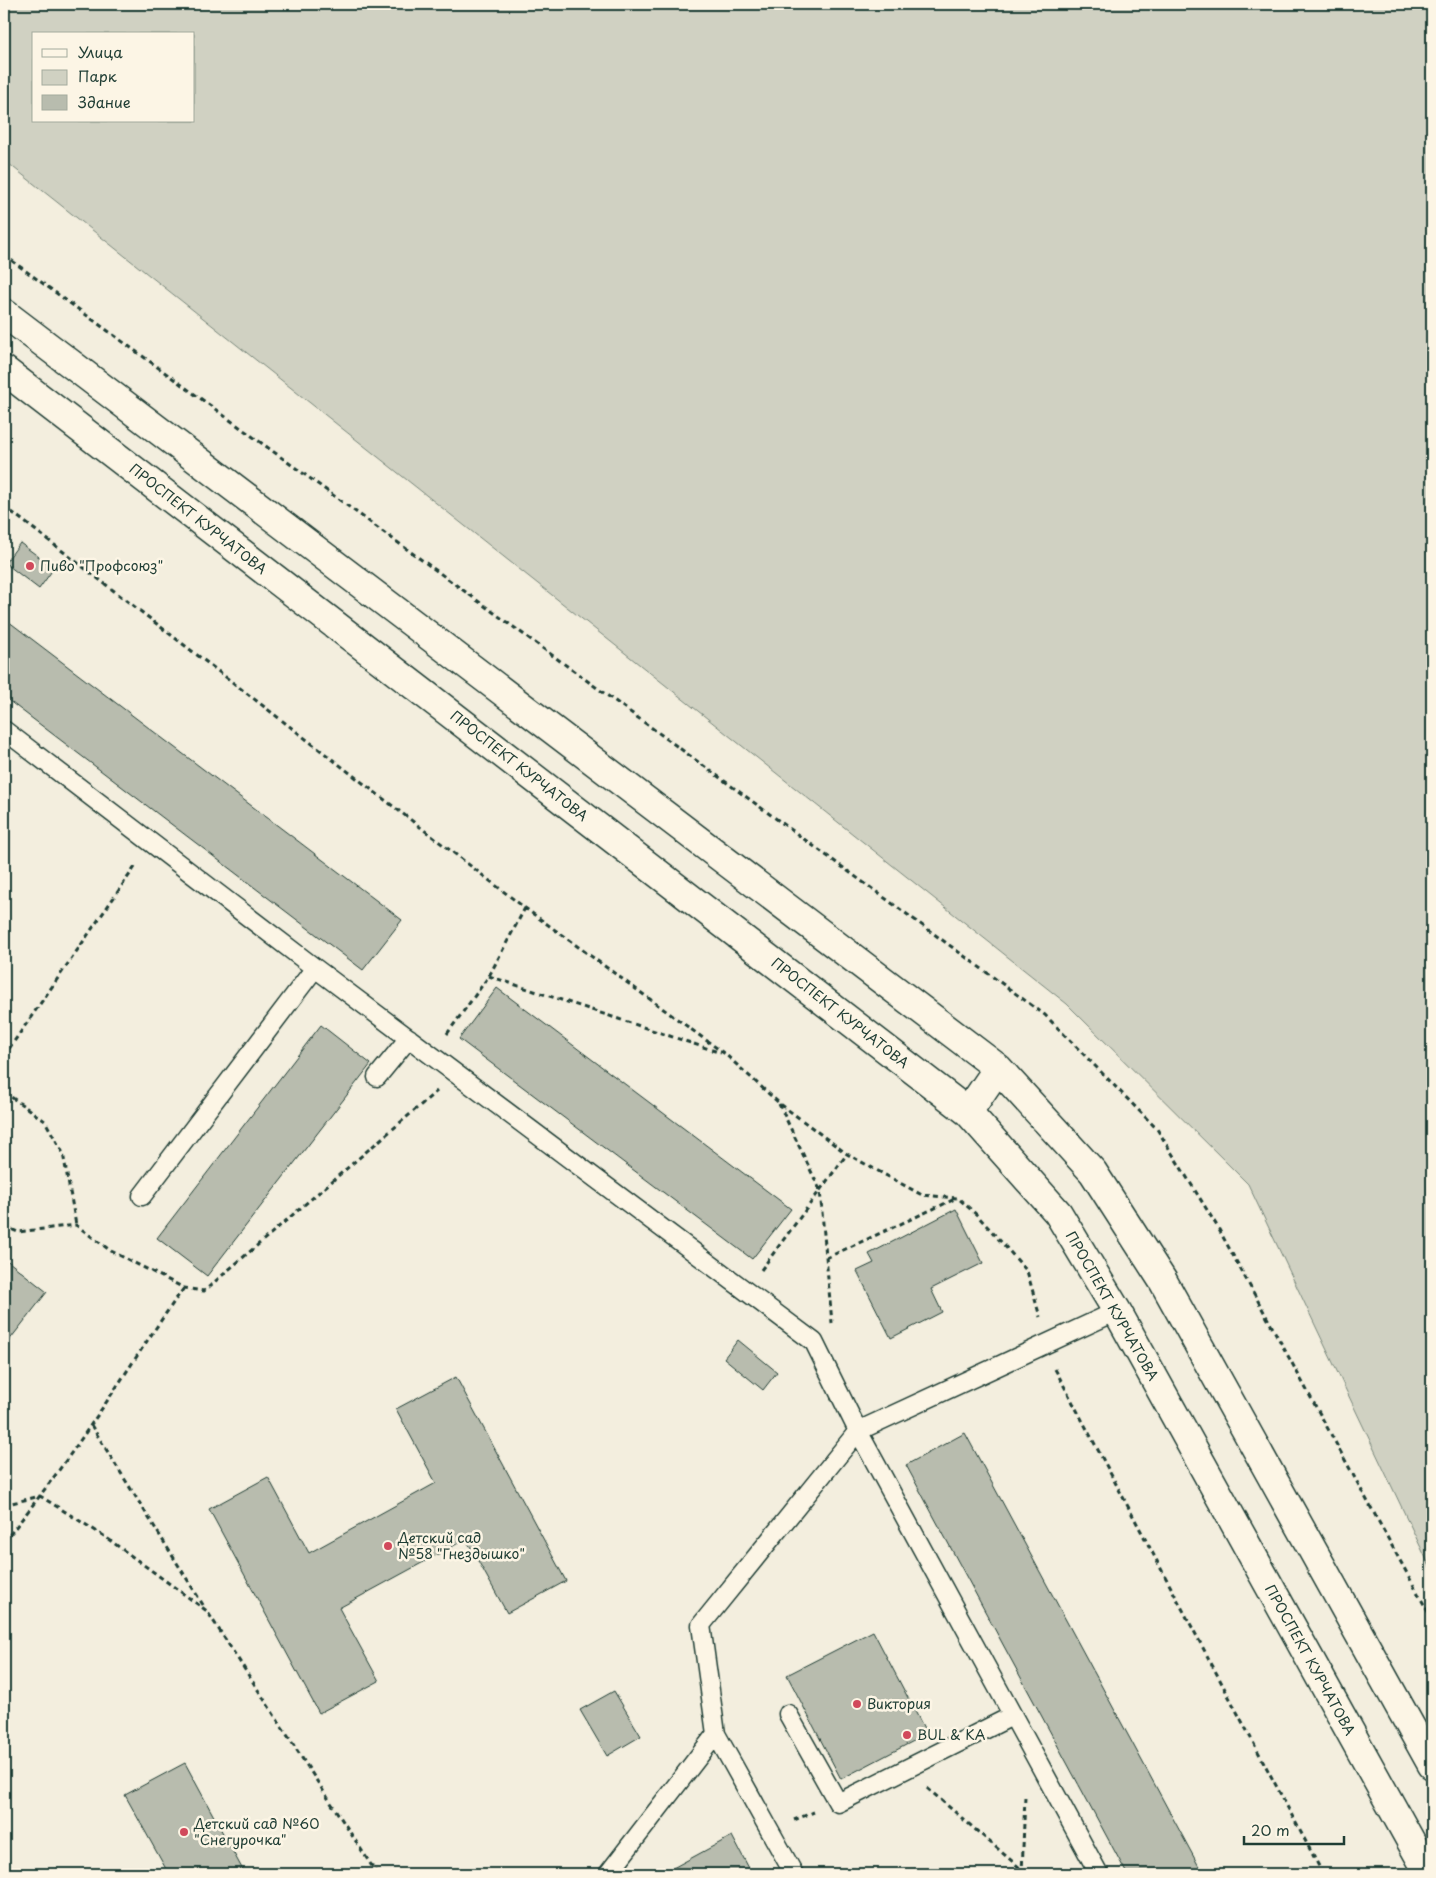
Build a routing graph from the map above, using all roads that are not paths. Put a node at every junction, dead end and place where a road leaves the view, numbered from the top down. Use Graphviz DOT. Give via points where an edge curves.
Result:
graph roads {
  1 [pos="4,312"];
  2 [pos="4,370"];
  3 [pos="4,730"];
  4 [pos="315,968"];
  5 [pos="409,1038"];
  6 [pos="998,1068"];
  7 [pos="377,1077"];
  8 [pos="968,1112"];
  9 [pos="142,1196"];
  10 [pos="1117,1311"];
  11 [pos="858,1431"];
  12 [pos="788,1714"];
  13 [pos="1012,1716"];
  14 [pos="716,1734"];
  15 [pos="1432,1765"];
  16 [pos="608,1874"];
  17 [pos="794,1874"];
  18 [pos="1099,1874"];
  19 [pos="1429,1874"];
  1 -- 6 [label="main road"];
  2 -- 8 [label="main road, ПРОСПЕКТ КУРЧАТОВА"];
  3 -- 4 [label="lane"];
  4 -- 5 [label="lane"];
  4 -- 9 [label="lane"];
  5 -- 7 [label="lane"];
  5 -- 11 [label="lane" via="814,1342"];
  6 -- 8 [label="main road"];
  6 -- 15 [label="main road" via="1093,1172 1163,1281"];
  8 -- 10 [label="main road, ПРОСПЕКТ КУРЧАТОВА" via="1058,1213"];
  10 -- 11 [label="lane"];
  10 -- 19 [label="main road, ПРОСПЕКТ КУРЧАТОВА"];
  11 -- 13 [label="lane"];
  11 -- 14 [label="lane" via="701,1625"];
  12 -- 13 [label="lane" via="838,1803"];
  13 -- 18 [label="lane"];
  14 -- 16 [label="lane"];
  14 -- 17 [label="lane"];
}
